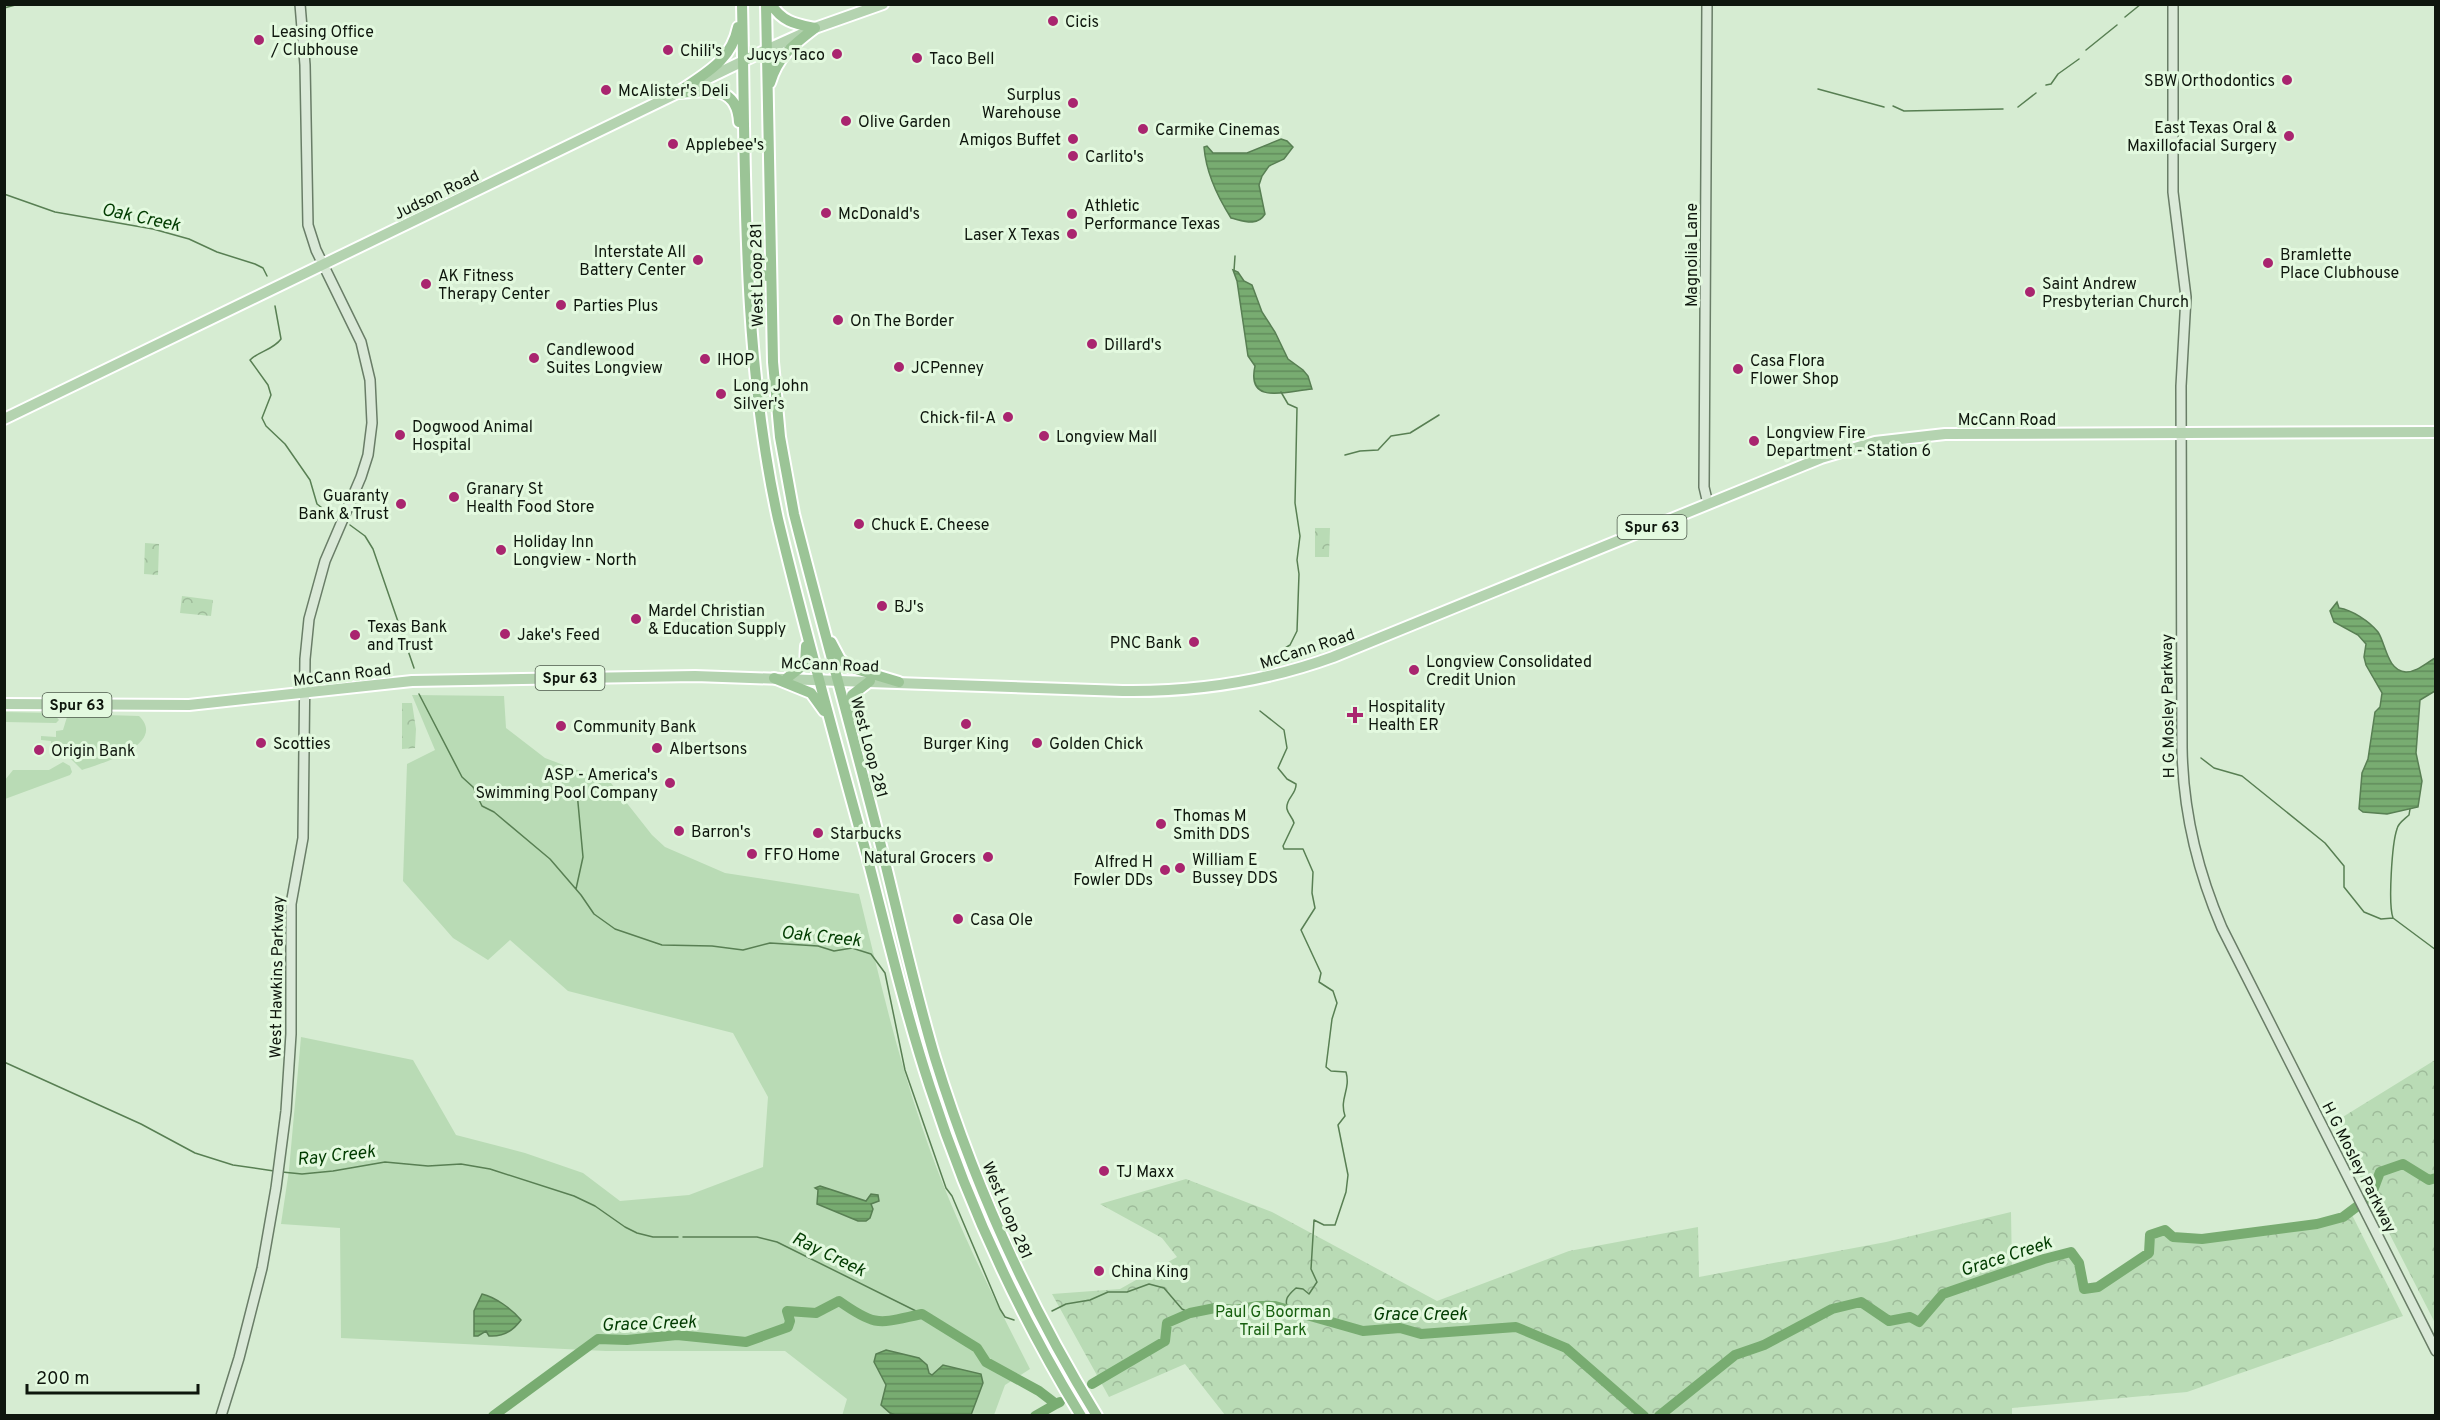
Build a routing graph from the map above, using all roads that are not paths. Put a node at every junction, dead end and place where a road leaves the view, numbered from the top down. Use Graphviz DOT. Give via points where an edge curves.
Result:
graph roads {
  1 [pos="300,4"];
  2 [pos="766,4"];
  3 [pos="771,4"];
  4 [pos="883,4"];
  5 [pos="1707,4"];
  6 [pos="2173,4"];
  7 [pos="742,5"];
  8 [pos="816,28"];
  9 [pos="766,50"];
  10 [pos="743,61"];
  11 [pos="677,93"];
  12 [pos="767,94"];
  13 [pos="745,152"];
  14 [pos="747,254"];
  15 [pos="324,265"];
  16 [pos="771,277"];
  17 [pos="4,419"];
  18 [pos="2436,432"];
  19 [pos="2181,434"];
  20 [pos="1708,504"];
  21 [pos="822,622"];
  22 [pos="805,625"];
  23 [pos="774,678"];
  24 [pos="787,678"];
  25 [pos="820,680"];
  26 [pos="837,680"];
  27 [pos="870,681"];
  28 [pos="899,682"];
  29 [pos="304,693"];
  30 [pos="4,704"];
  31 [pos="150,706"];
  32 [pos="832,727"];
  33 [pos="854,742"];
  34 [pos="865,851"];
  35 [pos="892,891"];
  36 [pos="890,944"];
  37 [pos="917,992"];
  38 [pos="949,1143"];
  39 [pos="994,1219"];
  40 [pos="2436,1351"];
  41 [pos="221,1416"];
  42 [pos="1081,1416"];
  43 [pos="1097,1416"];
  1 -- 15 [label="main road, West Hawkins Parkway" via="306,75 307,218"];
  2 -- 9 [label="highway, West Loop 281"];
  3 -- 8 [label="highway" via="783,19"];
  4 -- 8 [label="main road, Judson Road"];
  5 -- 20 [label="main road, Magnolia Lane" via="1704,487"];
  6 -- 19 [label="main road, H G Mosley Parkway" via="2173,199 2186,297"];
  7 -- 10 [label="highway, West Loop 281"];
  7 -- 11 [label="highway" via="730,52"];
  8 -- 9 [label="main road, Judson Road"];
  8 -- 12 [label="highway" via="781,57"];
  9 -- 10 [label="main road, Judson Road"];
  9 -- 12 [label="highway, West Loop 281"];
  10 -- 11 [label="main road, Judson Road"];
  10 -- 13 [label="highway, West Loop 281"];
  11 -- 13 [label="highway" via="713,91 728,96 738,111"];
  11 -- 15 [label="main road, Judson Road"];
  12 -- 16 [label="highway, West Loop 281"];
  13 -- 14 [label="highway, West Loop 281"];
  14 -- 16 [label="highway" via="757,272"];
  14 -- 22 [label="highway, West Loop 281" via="767,466"];
  15 -- 17 [label="main road, Judson Road"];
  15 -- 29 [label="main road, West Hawkins Parkway" via="361,342 370,380 372,416 362,477 329,551 313,599"];
  16 -- 21 [label="highway, West Loop 281" via="780,437 794,514"];
  18 -- 19 [label="main road, McCann Road / Spur 63"];
  19 -- 20 [label="main road, McCann Road / Spur 63" via="1945,434 1887,440 1830,455"];
  19 -- 40 [label="main road, H G Mosley Parkway" via="2182,760 2193,844 2222,928"];
  20 -- 28 [label="main road, McCann Road / Spur 63" via="1333,657 1254,681 1161,692"];
  21 -- 26 [label="highway, West Loop 281"];
  21 -- 28 [label="highway" via="847,665"];
  22 -- 24 [label="highway" via="806,662"];
  22 -- 25 [label="highway, West Loop 281"];
  23 -- 24 [label="main road, McCann Road / Spur 63"];
  23 -- 29 [label="main road, McCann Road / Spur 63" via="437,680"];
  23 -- 32 [label="highway" via="813,694"];
  24 -- 25 [label="main road, McCann Road / Spur 63"];
  25 -- 26 [label="main road, McCann Road / Spur 63"];
  25 -- 32 [label="highway, West Loop 281"];
  26 -- 27 [label="main road, McCann Road / Spur 63"];
  26 -- 33 [label="highway, West Loop 281"];
  27 -- 28 [label="main road, McCann Road / Spur 63"];
  27 -- 33 [label="highway" via="851,697"];
  29 -- 31 [label="main road, McCann Road / Spur 63"];
  29 -- 41 [label="main road, West Hawkins Parkway" via="303,833 291,897 290,1057 281,1154 256,1291"];
  30 -- 31 [label="main road, Spur 63 / Spur 63"];
  32 -- 34 [label="highway, West Loop 281"];
  33 -- 35 [label="highway, West Loop 281"];
  34 -- 35 [label="highway" via="873,856 882,888"];
  34 -- 36 [label="highway, West Loop 281"];
  35 -- 37 [label="highway, West Loop 281"];
  36 -- 37 [label="highway" via="899,945 908,982"];
  36 -- 38 [label="highway, West Loop 281"];
  37 -- 39 [label="highway, West Loop 281" via="957,1123"];
  38 -- 39 [label="highway" via="963,1161 985,1215"];
  38 -- 42 [label="highway, West Loop 281" via="1014,1294"];
  39 -- 43 [label="highway, West Loop 281" via="1040,1315"];
}
